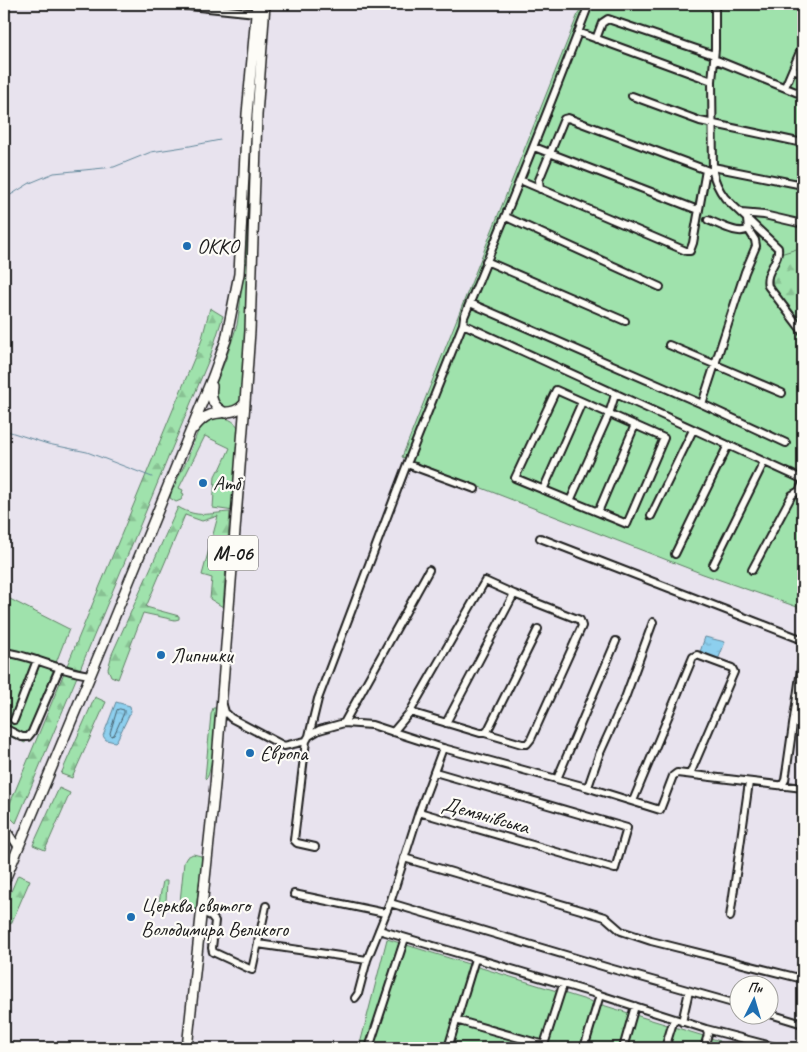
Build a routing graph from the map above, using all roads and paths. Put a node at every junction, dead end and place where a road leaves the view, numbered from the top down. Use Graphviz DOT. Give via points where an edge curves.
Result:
graph roads {
  1 [pos="170,4"];
  2 [pos="266,4"];
  3 [pos="589,4"];
  4 [pos="715,4"];
  5 [pos="257,8"];
  6 [pos="578,32"];
  7 [pos="596,39"];
  8 [pos="258,41"];
  9 [pos="803,45"];
  10 [pos="714,57"];
  11 [pos="793,69"];
  12 [pos="803,73"];
  13 [pos="712,81"];
  14 [pos="785,88"];
  15 [pos="803,95"];
  16 [pos="632,96"];
  17 [pos="712,124"];
  18 [pos="803,143"];
  19 [pos="534,147"];
  20 [pos="550,153"];
  21 [pos="711,170"];
  22 [pos="520,180"];
  23 [pos="803,185"];
  24 [pos="540,189"];
  25 [pos="698,210"];
  26 [pos="741,213"];
  27 [pos="506,217"];
  28 [pos="708,220"];
  29 [pos="747,220"];
  30 [pos="803,224"];
  31 [pos="748,229"];
  32 [pos="486,261"];
  33 [pos="660,287"];
  34 [pos="470,303"];
  35 [pos="625,321"];
  36 [pos="463,324"];
  37 [pos="803,332"];
  38 [pos="669,345"];
  39 [pos="715,365"];
  40 [pos="213,376"];
  41 [pos="782,393"];
  42 [pos="615,395"];
  43 [pos="582,402"];
  44 [pos="245,403"];
  45 [pos="702,404"];
  46 [pos="226,413"];
  47 [pos="609,414"];
  48 [pos="635,425"];
  49 [pos="191,430"];
  50 [pos="693,430"];
  51 [pos="786,443"];
  52 [pos="728,445"];
  53 [pos="764,462"];
  54 [pos="407,464"];
  55 [pos="803,483"];
  56 [pos="475,490"];
  57 [pos="543,490"];
  58 [pos="570,501"];
  59 [pos="598,512"];
  60 [pos="650,516"];
  61 [pos="540,538"];
  62 [pos="675,554"];
  63 [pos="713,565"];
  64 [pos="429,570"];
  65 [pos="752,570"];
  66 [pos="514,594"];
  67 [pos="653,622"];
  68 [pos="538,629"];
  69 [pos="616,641"];
  70 [pos="803,642"];
  71 [pos="4,652"];
  72 [pos="803,655"];
  73 [pos="37,660"];
  74 [pos="60,668"];
  75 [pos="90,675"];
  76 [pos="222,703"];
  77 [pos="410,712"];
  78 [pos="231,718"];
  79 [pos="14,720"];
  80 [pos="344,723"];
  81 [pos="446,723"];
  82 [pos="220,726"];
  83 [pos="4,728"];
  84 [pos="394,732"];
  85 [pos="485,733"];
  86 [pos="307,739"];
  87 [pos="443,748"];
  88 [pos="435,772"];
  89 [pos="690,774"];
  90 [pos="557,779"];
  91 [pos="749,782"];
  92 [pos="782,786"];
  93 [pos="588,787"];
  94 [pos="803,788"];
  95 [pos="633,802"];
  96 [pos="419,812"];
  97 [pos="4,826"];
  98 [pos="18,847"];
  99 [pos="315,847"];
  100 [pos="404,858"];
  101 [pos="4,882"];
  102 [pos="294,894"];
  103 [pos="390,903"];
  104 [pos="266,906"];
  105 [pos="202,912"];
  106 [pos="385,913"];
  107 [pos="730,916"];
  108 [pos="379,930"];
  109 [pos="405,938"];
  110 [pos="258,944"];
  111 [pos="475,959"];
  112 [pos="367,960"];
  113 [pos="803,979"];
  114 [pos="563,985"];
  115 [pos="689,991"];
  116 [pos="600,995"];
  117 [pos="355,998"];
  118 [pos="730,1002"];
  119 [pos="635,1006"];
  120 [pos="780,1017"];
  121 [pos="674,1019"];
  122 [pos="456,1020"];
  123 [pos="682,1022"];
  124 [pos="803,1024"];
  125 [pos="706,1029"];
  126 [pos="544,1047"];
  127 [pos="187,1048"];
  128 [pos="369,1048"];
  129 [pos="448,1048"];
  130 [pos="584,1048"];
  131 [pos="623,1048"];
  132 [pos="665,1048"];
  133 [pos="704,1048"];
  134 [pos="780,1048"];
  1 -- 5 [label="street"];
  2 -- 8 [label="highway, М-06"];
  3 -- 6 [label="street"];
  4 -- 10 [label="street"];
  5 -- 8 [label="highway, М-06"];
  6 -- 7 [label="street"];
  6 -- 19 [label="street"];
  7 -- 10 [label="street" via="602,23 608,19"];
  7 -- 13 [label="street"];
  8 -- 40 [label="highway, М-06" via="247,114 239,274 226,340"];
  8 -- 44 [label="highway, М-06"];
  9 -- 11 [label="street"];
  10 -- 13 [label="street"];
  10 -- 14 [label="street"];
  11 -- 12 [label="street"];
  11 -- 14 [label="street"];
  13 -- 17 [label="street"];
  14 -- 15 [label="street"];
  16 -- 17 [label="street"];
  17 -- 18 [label="street"];
  17 -- 21 [label="street"];
  19 -- 20 [label="street"];
  19 -- 22 [label="street"];
  20 -- 21 [label="street" via="564,119 568,118"];
  20 -- 24 [label="street" via="539,180"];
  20 -- 25 [label="street"];
  21 -- 23 [label="street"];
  21 -- 25 [label="street"];
  21 -- 26 [label="street" via="719,190"];
  22 -- 24 [label="street"];
  22 -- 27 [label="street"];
  24 -- 25 [label="street" via="686,251 692,248"];
  26 -- 29 [label="street"];
  26 -- 30 [label="street"];
  27 -- 32 [label="street"];
  27 -- 33 [label="street"];
  28 -- 31 [label="street" via="738,231"];
  29 -- 31 [label="street"];
  29 -- 37 [label="street" via="778,248 767,278 768,286"];
  31 -- 39 [label="street" via="756,246"];
  32 -- 34 [label="street"];
  32 -- 35 [label="street"];
  34 -- 36 [label="street"];
  34 -- 45 [label="street"];
  36 -- 42 [label="street"];
  36 -- 54 [label="street"];
  38 -- 39 [label="street"];
  39 -- 41 [label="street"];
  39 -- 45 [label="street"];
  40 -- 46 [label="highway" via="211,399 216,408"];
  40 -- 49 [label="highway, М-06"];
  42 -- 47 [label="street"];
  42 -- 50 [label="street"];
  43 -- 47 [label="street"];
  43 -- 57 [label="street"];
  43 -- 57 [label="street" via="556,390 515,478"];
  44 -- 46 [label="highway" via="236,411"];
  44 -- 76 [label="highway, М-06"];
  45 -- 51 [label="street"];
  46 -- 49 [label="highway" via="207,416"];
  47 -- 48 [label="street"];
  47 -- 58 [label="street"];
  48 -- 59 [label="street"];
  48 -- 59 [label="street" via="664,438 627,524"];
  49 -- 75 [label="highway, М-06"];
  50 -- 52 [label="street"];
  50 -- 60 [label="street"];
  52 -- 53 [label="street"];
  52 -- 62 [label="street"];
  53 -- 55 [label="street" via="802,478"];
  53 -- 63 [label="street"];
  54 -- 56 [label="street"];
  54 -- 86 [label="street" via="318,699"];
  55 -- 65 [label="street" via="792,495"];
  57 -- 58 [label="street"];
  58 -- 59 [label="street"];
  61 -- 70 [label="street"];
  64 -- 80 [label="street"];
  66 -- 77 [label="street" via="485,581"];
  66 -- 81 [label="street"];
  66 -- 85 [label="street" via="580,620 582,626 527,744"];
  67 -- 93 [label="street"];
  68 -- 85 [label="street"];
  69 -- 90 [label="street"];
  71 -- 73 [label="street"];
  72 -- 92 [label="street"];
  73 -- 74 [label="street"];
  73 -- 79 [label="street"];
  74 -- 75 [label="street"];
  74 -- 83 [label="street" via="28,737"];
  75 -- 98 [label="highway, М-06"];
  76 -- 78 [label="street"];
  76 -- 82 [label="highway, М-06"];
  77 -- 81 [label="street"];
  77 -- 84 [label="street"];
  78 -- 82 [label="street"];
  78 -- 86 [label="street" via="284,746"];
  80 -- 84 [label="street" via="372,725"];
  80 -- 86 [label="street" via="319,730"];
  81 -- 85 [label="street"];
  82 -- 105 [label="highway, М-06"];
  84 -- 87 [label="street"];
  86 -- 99 [label="street" via="294,840"];
  87 -- 88 [label="street"];
  87 -- 90 [label="street"];
  88 -- 96 [label="street"];
  88 -- 96 [label="street, Демянівська" via="627,828 615,870"];
  89 -- 91 [label="street"];
  89 -- 95 [label="street" via="673,776 660,810"];
  89 -- 95 [label="street" via="734,672 732,668 697,655"];
  90 -- 93 [label="street"];
  91 -- 92 [label="street"];
  91 -- 107 [label="street"];
  92 -- 94 [label="street"];
  93 -- 95 [label="street"];
  96 -- 100 [label="street"];
  97 -- 98 [label="street"];
  98 -- 101 [label="highway, М-06"];
  100 -- 103 [label="street"];
  100 -- 113 [label="street" via="605,917 621,931 651,941"];
  102 -- 106 [label="street"];
  103 -- 106 [label="street"];
  103 -- 115 [label="street"];
  104 -- 110 [label="street"];
  105 -- 110 [label="street" via="215,921 212,948 215,954 252,970"];
  105 -- 127 [label="highway, М-06"];
  106 -- 108 [label="street"];
  108 -- 109 [label="street"];
  108 -- 112 [label="street"];
  109 -- 111 [label="street"];
  109 -- 128 [label="street"];
  110 -- 112 [label="street"];
  111 -- 114 [label="street"];
  111 -- 122 [label="street"];
  112 -- 117 [label="street"];
  114 -- 116 [label="street"];
  114 -- 126 [label="street"];
  115 -- 118 [label="street"];
  115 -- 123 [label="street"];
  116 -- 119 [label="street"];
  116 -- 130 [label="street"];
  119 -- 121 [label="street"];
  119 -- 131 [label="street"];
  120 -- 124 [label="street"];
  121 -- 123 [label="street"];
  121 -- 132 [label="street"];
  122 -- 126 [label="street"];
  122 -- 129 [label="street"];
  123 -- 125 [label="street"];
  125 -- 133 [label="street" via="708,1034"];
  125 -- 134 [label="street"];
}
